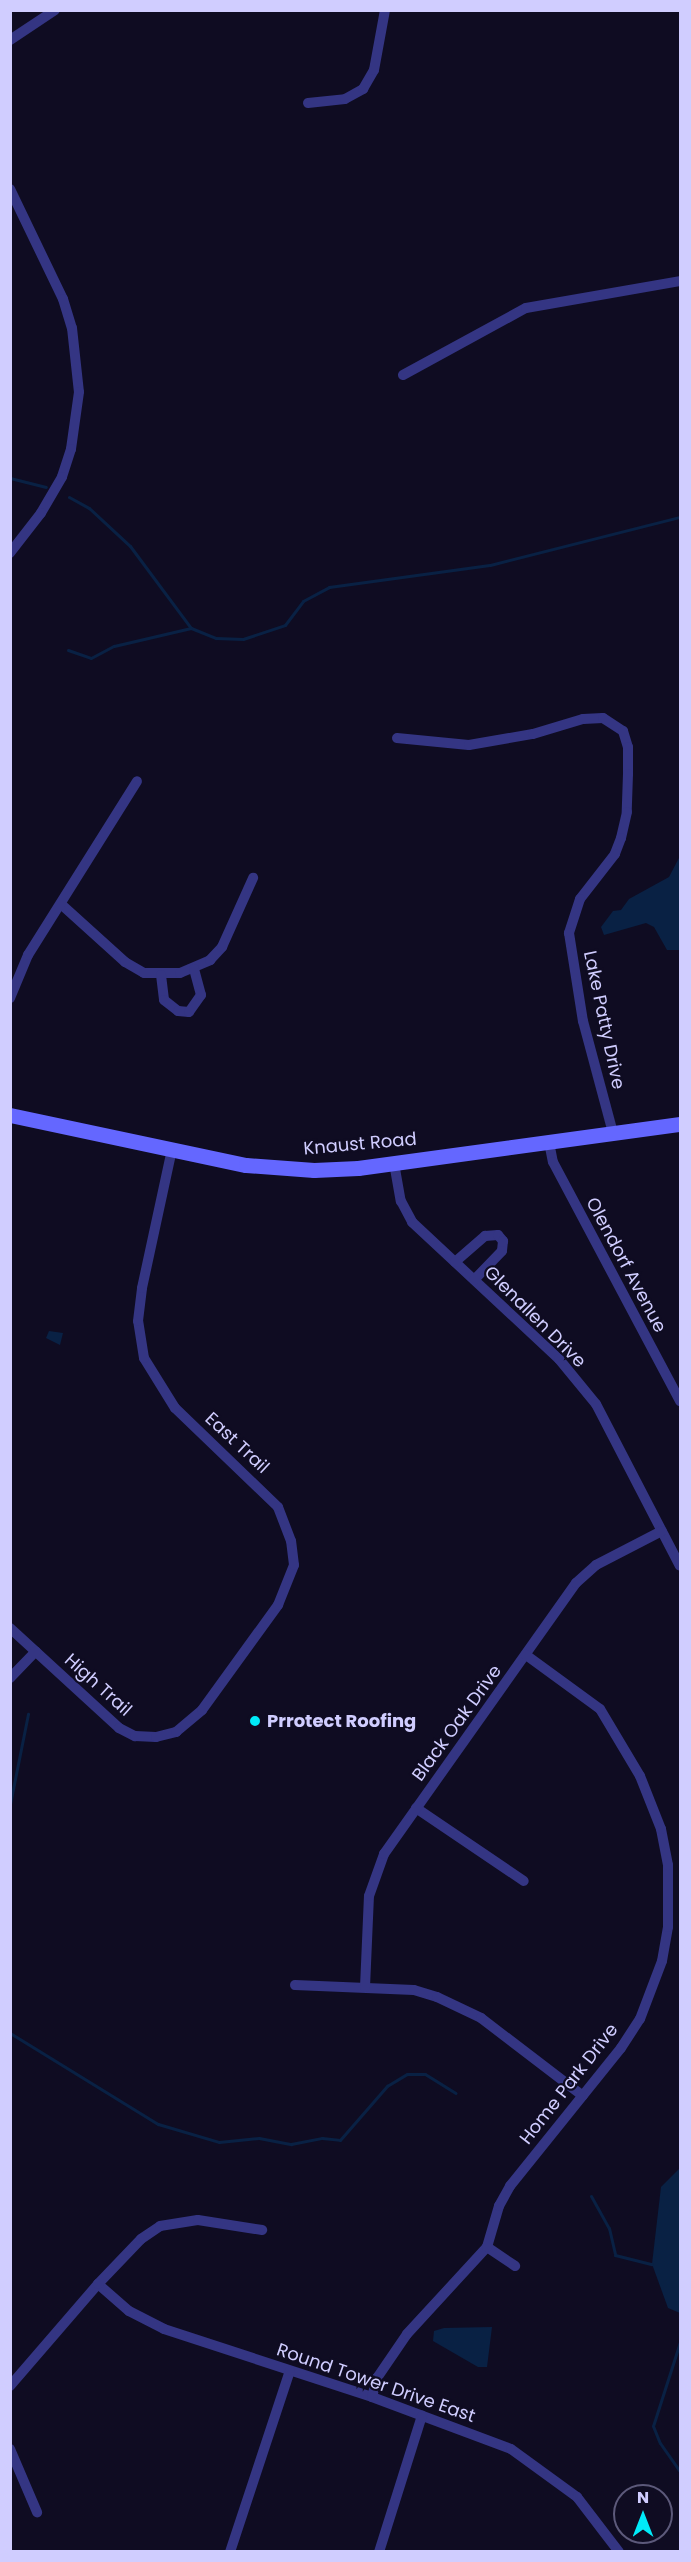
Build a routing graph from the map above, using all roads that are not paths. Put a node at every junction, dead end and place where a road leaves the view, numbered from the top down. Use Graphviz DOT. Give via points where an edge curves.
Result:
graph roads {
  1 [pos="55,10"];
  2 [pos="385,10"];
  3 [pos="10,40"];
  4 [pos="308,103"];
  5 [pos="10,189"];
  6 [pos="681,281"];
  7 [pos="403,375"];
  8 [pos="10,553"];
  9 [pos="397,738"];
  10 [pos="136,781"];
  11 [pos="253,878"];
  12 [pos="62,905"];
  13 [pos="194,969"];
  14 [pos="161,975"];
  15 [pos="10,998"];
  16 [pos="10,1115"];
  17 [pos="681,1124"];
  18 [pos="613,1133"];
  19 [pos="549,1142"];
  20 [pos="172,1149"];
  21 [pos="394,1163"];
  22 [pos="455,1262"];
  23 [pos="474,1280"];
  24 [pos="681,1401"];
  25 [pos="662,1531"];
  26 [pos="681,1566"];
  27 [pos="10,1628"];
  28 [pos="36,1651"];
  29 [pos="526,1655"];
  30 [pos="10,1678"];
  31 [pos="176,1732"];
  32 [pos="416,1808"];
  33 [pos="525,1881"];
  34 [pos="295,1986"];
  35 [pos="365,1987"];
  36 [pos="583,2096"];
  37 [pos="262,2230"];
  38 [pos="487,2247"];
  39 [pos="515,2266"];
  40 [pos="98,2284"];
  41 [pos="290,2372"];
  42 [pos="10,2386"];
  43 [pos="372,2397"];
  44 [pos="422,2415"];
  45 [pos="10,2449"];
  46 [pos="36,2512"];
  47 [pos="230,2552"];
  48 [pos="379,2552"];
  49 [pos="619,2552"];
  1 -- 3 [label="street"];
  2 -- 4 [label="street" via="374,70 363,89 345,99"];
  5 -- 8 [label="street" via="63,298 72,328 79,392 71,449 62,477"];
  6 -- 7 [label="street" via="526,308"];
  9 -- 18 [label="street, Lake Patty Drive" via="469,745 603,718 623,731 628,747 628,774 627,812 621,838 615,854 580,899 569,933 583,1022"];
  10 -- 12 [label="street"];
  11 -- 13 [label="street" via="222,947"];
  12 -- 14 [label="street" via="125,962 144,973"];
  12 -- 15 [label="street" via="28,955"];
  13 -- 14 [label="street"];
  13 -- 14 [label="street" via="201,995 189,1012 178,1011 164,1000"];
  16 -- 20 [label="main road, Knaust Road"];
  17 -- 18 [label="main road, Knaust Road"];
  18 -- 19 [label="main road, Knaust Road"];
  19 -- 21 [label="main road, Knaust Road"];
  19 -- 24 [label="street, Olendorf Avenue" via="553,1161"];
  20 -- 21 [label="main road, Knaust Road" via="268,1167 336,1169"];
  20 -- 31 [label="street, East Trail" via="142,1288 138,1322 144,1358 175,1408 278,1507 291,1541 294,1565 278,1605 202,1710"];
  21 -- 22 [label="street, Glenallen Drive" via="408,1216"];
  22 -- 23 [label="street, Glenallen Drive"];
  22 -- 23 [label="street" via="485,1236 498,1235 503,1241 502,1251"];
  23 -- 25 [label="street, Glenallen Drive" via="559,1359 596,1404"];
  25 -- 26 [label="street, Glenallen Drive"];
  25 -- 29 [label="street, Black Oak Drive" via="585,1573"];
  27 -- 28 [label="street, High Trail"];
  28 -- 30 [label="street"];
  28 -- 31 [label="street, High Trail" via="119,1728 135,1736 156,1737"];
  29 -- 32 [label="street, Black Oak Drive"];
  29 -- 36 [label="street, Home Park Drive" via="594,1703 611,1723 650,1800 668,1865 669,1927 653,1989 621,2048"];
  32 -- 33 [label="street"];
  32 -- 35 [label="street, Black Oak Drive" via="375,1871 369,1896"];
  34 -- 35 [label="street"];
  35 -- 36 [label="street" via="414,1990 467,2010 506,2035"];
  36 -- 38 [label="street, Home Park Drive" via="510,2186 499,2206"];
  37 -- 40 [label="street" via="198,2220 160,2226 141,2239"];
  38 -- 39 [label="street"];
  38 -- 43 [label="street, Home Park Drive" via="407,2334 377,2378"];
  40 -- 41 [label="street, Round Tower Drive East" via="146,2321"];
  40 -- 42 [label="street"];
  41 -- 43 [label="street, Round Tower Drive East"];
  41 -- 47 [label="street"];
  43 -- 44 [label="street, Round Tower Drive East"];
  44 -- 48 [label="street"];
  44 -- 49 [label="street, Round Tower Drive East" via="486,2437 533,2462 577,2497"];
  45 -- 46 [label="street"];
}
